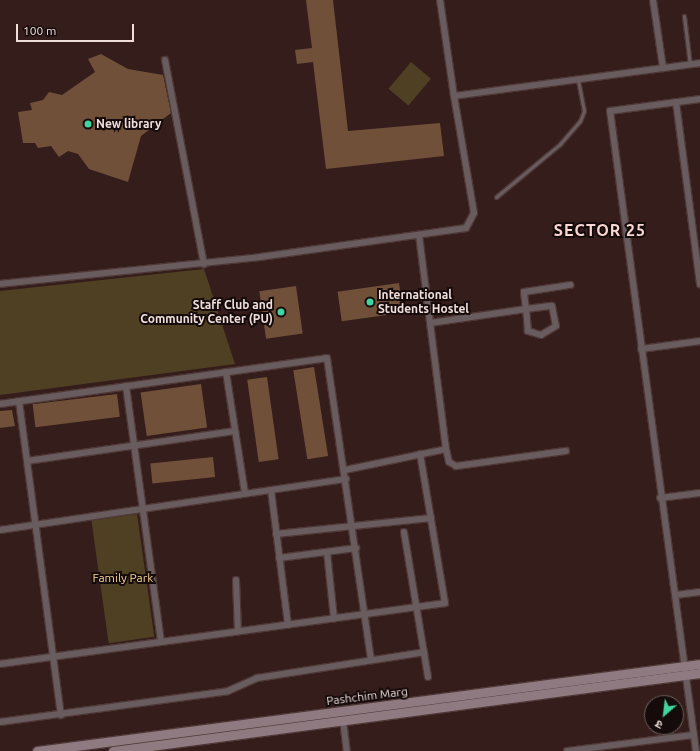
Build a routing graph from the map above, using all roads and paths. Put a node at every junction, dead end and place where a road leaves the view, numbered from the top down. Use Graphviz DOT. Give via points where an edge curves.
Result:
graph roads {
  1 [pos="440,0"];
  2 [pos="653,0"];
  3 [pos="684,16"];
  4 [pos="165,60"];
  5 [pos="700,63"];
  6 [pos="690,65"];
  7 [pos="663,68"];
  8 [pos="578,80"];
  9 [pos="454,96"];
  10 [pos="700,99"];
  11 [pos="676,102"];
  12 [pos="496,197"];
  13 [pos="419,236"];
  14 [pos="697,237"];
  15 [pos="204,264"];
  16 [pos="0,284"];
  17 [pos="700,284"];
  18 [pos="570,285"];
  19 [pos="526,310"];
  20 [pos="430,323"];
  21 [pos="700,341"];
  22 [pos="641,349"];
  23 [pos="226,372"];
  24 [pos="126,386"];
  25 [pos="19,401"];
  26 [pos="0,404"];
  27 [pos="235,431"];
  28 [pos="134,446"];
  29 [pos="446,449"];
  30 [pos="566,450"];
  31 [pos="420,454"];
  32 [pos="27,461"];
  33 [pos="345,470"];
  34 [pos="346,479"];
  35 [pos="271,490"];
  36 [pos="700,493"];
  37 [pos="245,494"];
  38 [pos="660,498"];
  39 [pos="143,509"];
  40 [pos="431,518"];
  41 [pos="36,524"];
  42 [pos="353,525"];
  43 [pos="0,530"];
  44 [pos="404,532"];
  45 [pos="276,534"];
  46 [pos="356,548"];
  47 [pos="328,552"];
  48 [pos="279,558"];
  49 [pos="236,580"];
  50 [pos="700,592"];
  51 [pos="676,595"];
  52 [pos="417,607"];
  53 [pos="366,614"];
  54 [pos="334,619"];
  55 [pos="288,625"];
  56 [pos="238,632"];
  57 [pos="162,642"];
  58 [pos="424,652"];
  59 [pos="53,657"];
  60 [pos="371,659"];
  61 [pos="0,664"];
  62 [pos="700,664"];
  63 [pos="685,670"];
  64 [pos="700,673"];
  65 [pos="428,677"];
  66 [pos="61,715"];
  67 [pos="343,720"];
  68 [pos="0,722"];
  69 [pos="694,735"];
  70 [pos="90,748"];
  71 [pos="36,751"];
  72 [pos="113,751"];
  73 [pos="347,751"];
  74 [pos="567,751"];
  75 [pos="696,751"];
  1 -- 9 [label="street"];
  2 -- 7 [label="street"];
  3 -- 6 [label="lane"];
  4 -- 15 [label="street"];
  5 -- 6 [label="street"];
  6 -- 7 [label="street"];
  7 -- 8 [label="street"];
  8 -- 9 [label="street"];
  8 -- 12 [label="lane" via="584,111 580,121 560,144"];
  9 -- 13 [label="street" via="474,213 466,228"];
  10 -- 11 [label="street"];
  11 -- 14 [label="street"];
  11 -- 22 [label="street" via="610,110"];
  13 -- 15 [label="street"];
  13 -- 20 [label="street"];
  14 -- 17 [label="street"];
  15 -- 16 [label="street"];
  18 -- 19 [label="street" via="524,292"];
  19 -- 19 [label="street" via="552,306 556,326 541,335 528,331"];
  19 -- 20 [label="street"];
  20 -- 29 [label="street"];
  21 -- 22 [label="street"];
  22 -- 38 [label="street"];
  23 -- 24 [label="street"];
  23 -- 27 [label="street"];
  23 -- 33 [label="street" via="327,358"];
  24 -- 25 [label="street"];
  24 -- 28 [label="street"];
  25 -- 26 [label="street"];
  25 -- 32 [label="street"];
  27 -- 28 [label="street"];
  27 -- 37 [label="street"];
  28 -- 32 [label="street"];
  28 -- 39 [label="street"];
  29 -- 30 [label="street" via="449,462 456,466"];
  29 -- 31 [label="street"];
  31 -- 33 [label="street"];
  31 -- 40 [label="street"];
  32 -- 41 [label="street"];
  33 -- 34 [label="street"];
  34 -- 35 [label="street"];
  34 -- 42 [label="street"];
  35 -- 37 [label="street"];
  35 -- 45 [label="street"];
  36 -- 38 [label="street"];
  37 -- 39 [label="street"];
  38 -- 51 [label="street"];
  39 -- 41 [label="street"];
  39 -- 57 [label="street"];
  40 -- 42 [label="street"];
  40 -- 52 [label="street" via="445,603"];
  41 -- 43 [label="street"];
  41 -- 59 [label="street"];
  42 -- 45 [label="street"];
  42 -- 46 [label="street"];
  44 -- 52 [label="street"];
  45 -- 48 [label="street"];
  46 -- 47 [label="street"];
  46 -- 53 [label="street"];
  47 -- 48 [label="street"];
  47 -- 54 [label="street"];
  48 -- 55 [label="street"];
  49 -- 56 [label="street"];
  50 -- 51 [label="street"];
  51 -- 63 [label="street"];
  52 -- 53 [label="street"];
  52 -- 58 [label="street"];
  53 -- 54 [label="street"];
  53 -- 60 [label="street"];
  54 -- 55 [label="street"];
  55 -- 56 [label="street"];
  56 -- 57 [label="street"];
  57 -- 59 [label="street"];
  58 -- 60 [label="street"];
  58 -- 65 [label="street"];
  59 -- 61 [label="street"];
  59 -- 66 [label="street"];
  60 -- 66 [label="street" via="257,678 228,692"];
  62 -- 63 [label="main road, Pashchim Marg"];
  63 -- 64 [label="main road"];
  63 -- 67 [label="main road"];
  63 -- 69 [label="street"];
  63 -- 70 [label="main road, Pashchim Marg"];
  66 -- 68 [label="street"];
  67 -- 72 [label="main road"];
  67 -- 73 [label="street"];
  69 -- 74 [label="street"];
  69 -- 75 [label="street"];
  70 -- 71 [label="main road, Pashchim Marg"];
}
